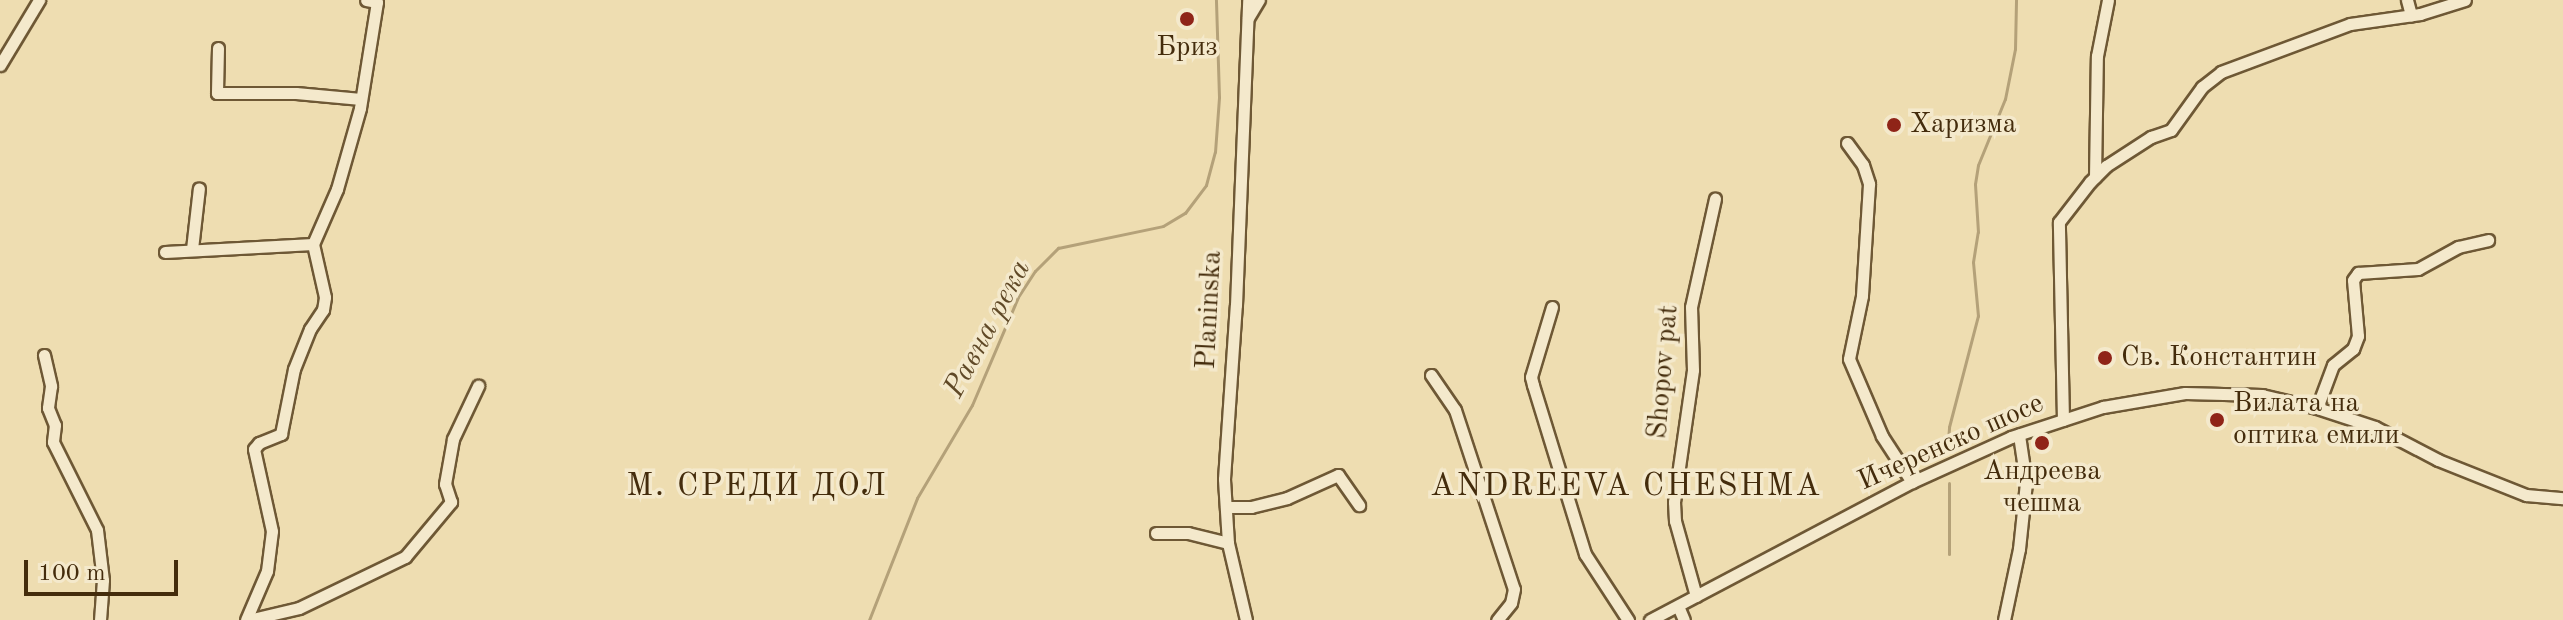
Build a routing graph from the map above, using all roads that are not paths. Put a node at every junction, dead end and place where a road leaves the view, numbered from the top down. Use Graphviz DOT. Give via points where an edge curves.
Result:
graph roads {
  1 [pos="39,0"];
  2 [pos="366,0"];
  3 [pos="1248,0"];
  4 [pos="1259,0"];
  5 [pos="2108,0"];
  6 [pos="2407,0"];
  7 [pos="2465,0"];
  8 [pos="2411,15"];
  9 [pos="1248,18"];
  10 [pos="218,48"];
  11 [pos="0,65"];
  12 [pos="361,99"];
  13 [pos="1847,143"];
  14 [pos="2095,177"];
  15 [pos="199,188"];
  16 [pos="1715,199"];
  17 [pos="2488,240"];
  18 [pos="313,244"];
  19 [pos="192,249"];
  20 [pos="165,252"];
  21 [pos="1552,307"];
  22 [pos="44,355"];
  23 [pos="1431,375"];
  24 [pos="478,386"];
  25 [pos="2317,408"];
  26 [pos="2063,420"];
  27 [pos="2019,435"];
  28 [pos="1912,482"];
  29 [pos="2563,498"];
  30 [pos="1359,505"];
  31 [pos="1226,507"];
  32 [pos="1156,533"];
  33 [pos="1228,543"];
  34 [pos="1696,596"];
  35 [pos="1678,606"];
  36 [pos="100,620"];
  37 [pos="247,620"];
  38 [pos="1246,620"];
  39 [pos="1497,620"];
  40 [pos="1628,620"];
  41 [pos="1650,620"];
  42 [pos="1684,620"];
  43 [pos="2004,620"];
  1 -- 11 [label="street"];
  2 -- 12 [label="street" via="377,2"];
  3 -- 9 [label="street, Planinska"];
  4 -- 9 [label="street"];
  5 -- 14 [label="street" via="2097,56"];
  6 -- 8 [label="street"];
  7 -- 8 [label="street"];
  8 -- 14 [label="street" via="2350,24 2221,72 2202,87 2171,130 2151,137"];
  9 -- 31 [label="street, Planinska"];
  10 -- 12 [label="street" via="217,93"];
  12 -- 18 [label="street" via="337,189"];
  13 -- 28 [label="street" via="1869,184 1862,296 1849,359 1882,436"];
  14 -- 26 [label="street" via="2059,222"];
  15 -- 19 [label="street"];
  16 -- 34 [label="street, Shopov pat" via="1691,307 1693,370 1674,502"];
  17 -- 25 [label="street" via="2458,247 2418,269 2358,273 2353,280 2358,336 2353,349 2333,365"];
  18 -- 19 [label="street"];
  18 -- 37 [label="street" via="323,310 294,369 281,434 254,449 272,531 267,571"];
  19 -- 20 [label="street"];
  21 -- 40 [label="street" via="1531,377 1585,554"];
  22 -- 36 [label="street" via="53,442 97,530 103,580"];
  23 -- 39 [label="street" via="1455,410 1514,589 1511,603"];
  24 -- 37 [label="street" via="453,439 445,484 451,502 405,557 299,608"];
  25 -- 26 [label="street, Ичеренско шосе" via="2262,395 2185,393 2103,407"];
  25 -- 29 [label="street, Ичеренско шосе" via="2375,427 2438,460 2526,495"];
  26 -- 27 [label="street, Ичеренско шосе"];
  27 -- 28 [label="street, Ичеренско шосе"];
  27 -- 43 [label="street" via="2026,482"];
  28 -- 34 [label="street, Ичеренско шосе"];
  30 -- 31 [label="street" via="1338,475 1287,498"];
  31 -- 33 [label="street, Planinska"];
  32 -- 33 [label="street" via="1188,533"];
  33 -- 38 [label="street, Planinska"];
  34 -- 35 [label="street, Ичеренско шосе"];
  35 -- 41 [label="street, Ичеренско шосе"];
  35 -- 42 [label="street"];
}
